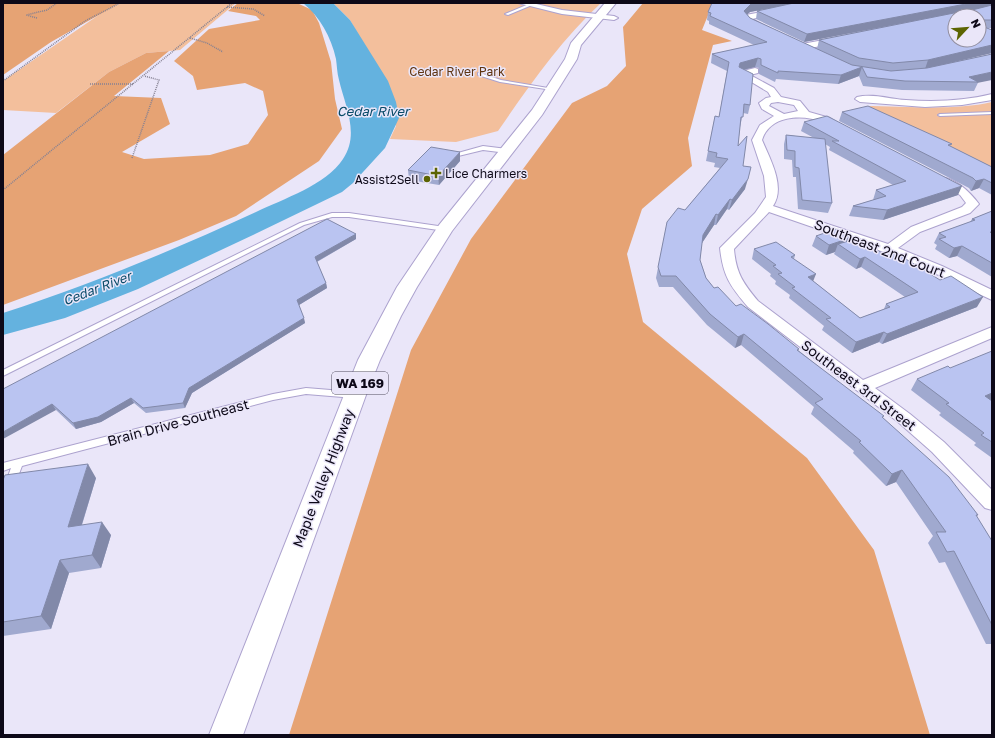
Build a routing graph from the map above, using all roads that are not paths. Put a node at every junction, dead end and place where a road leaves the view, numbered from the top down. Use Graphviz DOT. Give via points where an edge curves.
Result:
graph roads {
  1 [pos="611,3"];
  2 [pos="817,3"];
  3 [pos="526,4"];
  4 [pos="507,14"];
  5 [pos="617,14"];
  6 [pos="598,16"];
  7 [pos="606,28"];
  8 [pos="773,33"];
  9 [pos="848,38"];
  10 [pos="817,53"];
  11 [pos="755,71"];
  12 [pos="480,74"];
  13 [pos="552,89"];
  14 [pos="992,98"];
  15 [pos="778,99"];
  16 [pos="860,99"];
  17 [pos="992,113"];
  18 [pos="805,114"];
  19 [pos="940,115"];
  20 [pos="781,116"];
  21 [pos="846,131"];
  22 [pos="507,151"];
  23 [pos="450,156"];
  24 [pos="929,174"];
  25 [pos="766,207"];
  26 [pos="445,229"];
  27 [pos="890,249"];
  28 [pos="992,296"];
  29 [pos="992,332"];
  30 [pos="3,373"];
  31 [pos="862,388"];
  32 [pos="355,395"];
  33 [pos="18,463"];
  34 [pos="3,467"];
  35 [pos="992,502"];
  36 [pos="3,503"];
  37 [pos="226,735"];
  1 -- 6 [label="main road, Maple Valley Highway / WA 169"];
  2 -- 8 [label="street" via="749,17 752,23"];
  3 -- 4 [label="lane"];
  3 -- 6 [label="street"];
  5 -- 6 [label="street"];
  5 -- 7 [label="main road"];
  6 -- 13 [label="main road, Maple Valley Highway / WA 169" via="575,45 578,55"];
  9 -- 10 [label="street" via="798,45"];
  11 -- 15 [label="street" via="742,74 771,90"];
  12 -- 13 [label="lane" via="500,81"];
  13 -- 22 [label="main road, Maple Valley Highway / WA 169"];
  14 -- 16 [label="street" via="912,104"];
  15 -- 18 [label="street" via="797,104"];
  15 -- 20 [label="street" via="764,103 765,107"];
  17 -- 19 [label="lane"];
  18 -- 20 [label="street"];
  18 -- 21 [label="street" via="826,120"];
  20 -- 25 [label="street" via="758,133 757,140 772,189 772,198"];
  22 -- 23 [label="lane" via="483,148"];
  22 -- 26 [label="main road, Maple Valley Highway / WA 169"];
  24 -- 27 [label="street" via="964,192 973,204 966,210 911,230"];
  25 -- 27 [label="street, Southeast 2nd Court"];
  25 -- 31 [label="street, Southeast 3rd Street" via="727,248 729,267 738,286 754,304"];
  26 -- 30 [label="lane" via="349,215 318,218"];
  26 -- 32 [label="main road, Maple Valley Highway / WA 169" via="407,287 369,360"];
  27 -- 28 [label="street, Southeast 2nd Court" via="955,276"];
  29 -- 31 [label="street"];
  31 -- 35 [label="street, Southeast 3rd Street" via="904,418 938,447"];
  32 -- 33 [label="lane, Brain Drive Southeast" via="306,391 273,397"];
  32 -- 37 [label="main road, Maple Valley Highway / WA 169"];
  33 -- 34 [label="lane, Brain Drive Southeast"];
  33 -- 36 [label="lane"];
}
